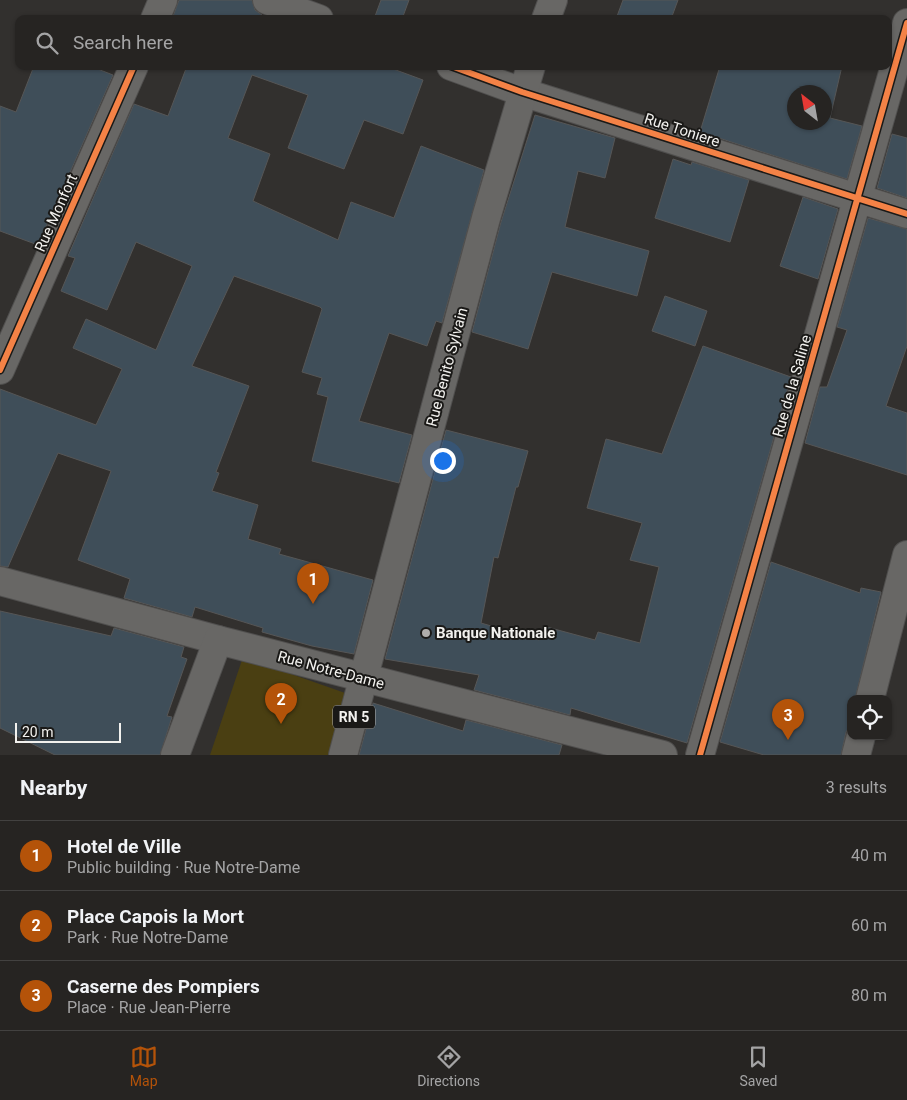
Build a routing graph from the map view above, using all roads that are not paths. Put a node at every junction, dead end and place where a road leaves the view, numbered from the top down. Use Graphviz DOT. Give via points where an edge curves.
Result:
graph roads {
  1 [pos="163,0"];
  2 [pos="267,0"];
  3 [pos="553,0"];
  4 [pos="157,15"];
  5 [pos="308,15"];
  6 [pos="547,15"];
  7 [pos="907,24"];
  8 [pos="132,70"];
  9 [pos="462,70"];
  10 [pos="530,70"];
  11 [pos="522,92"];
  12 [pos="858,198"];
  13 [pos="907,214"];
  14 [pos="0,370"];
  15 [pos="907,555"];
  16 [pos="0,581"];
  17 [pos="218,640"];
  18 [pos="364,679"];
  19 [pos="871,695"];
  20 [pos="860,740"];
  21 [pos="175,755"];
  22 [pos="343,755"];
  23 [pos="663,755"];
  24 [pos="700,755"];
  25 [pos="856,755"];
  1 -- 4 [label="street"];
  2 -- 5 [label="street"];
  3 -- 6 [label="street"];
  7 -- 12 [label="street, Rue de la Saline"];
  8 -- 14 [label="street, Rue Monfort"];
  9 -- 11 [label="street, Rue Toniere"];
  10 -- 11 [label="street, Rue Benito Sylvain"];
  11 -- 12 [label="street, Rue Toniere"];
  11 -- 18 [label="street, Rue Benito Sylvain"];
  12 -- 13 [label="street, Rue Toniere"];
  12 -- 24 [label="street, Rue de la Saline"];
  15 -- 19 [label="street"];
  16 -- 17 [label="street, Rue Notre-Dame"];
  17 -- 18 [label="street, Rue Notre-Dame"];
  17 -- 21 [label="street"];
  18 -- 22 [label="street, Rue Benito Sylvain / RN 5"];
  18 -- 23 [label="street, Rue Notre-Dame"];
  20 -- 25 [label="street"];
}
